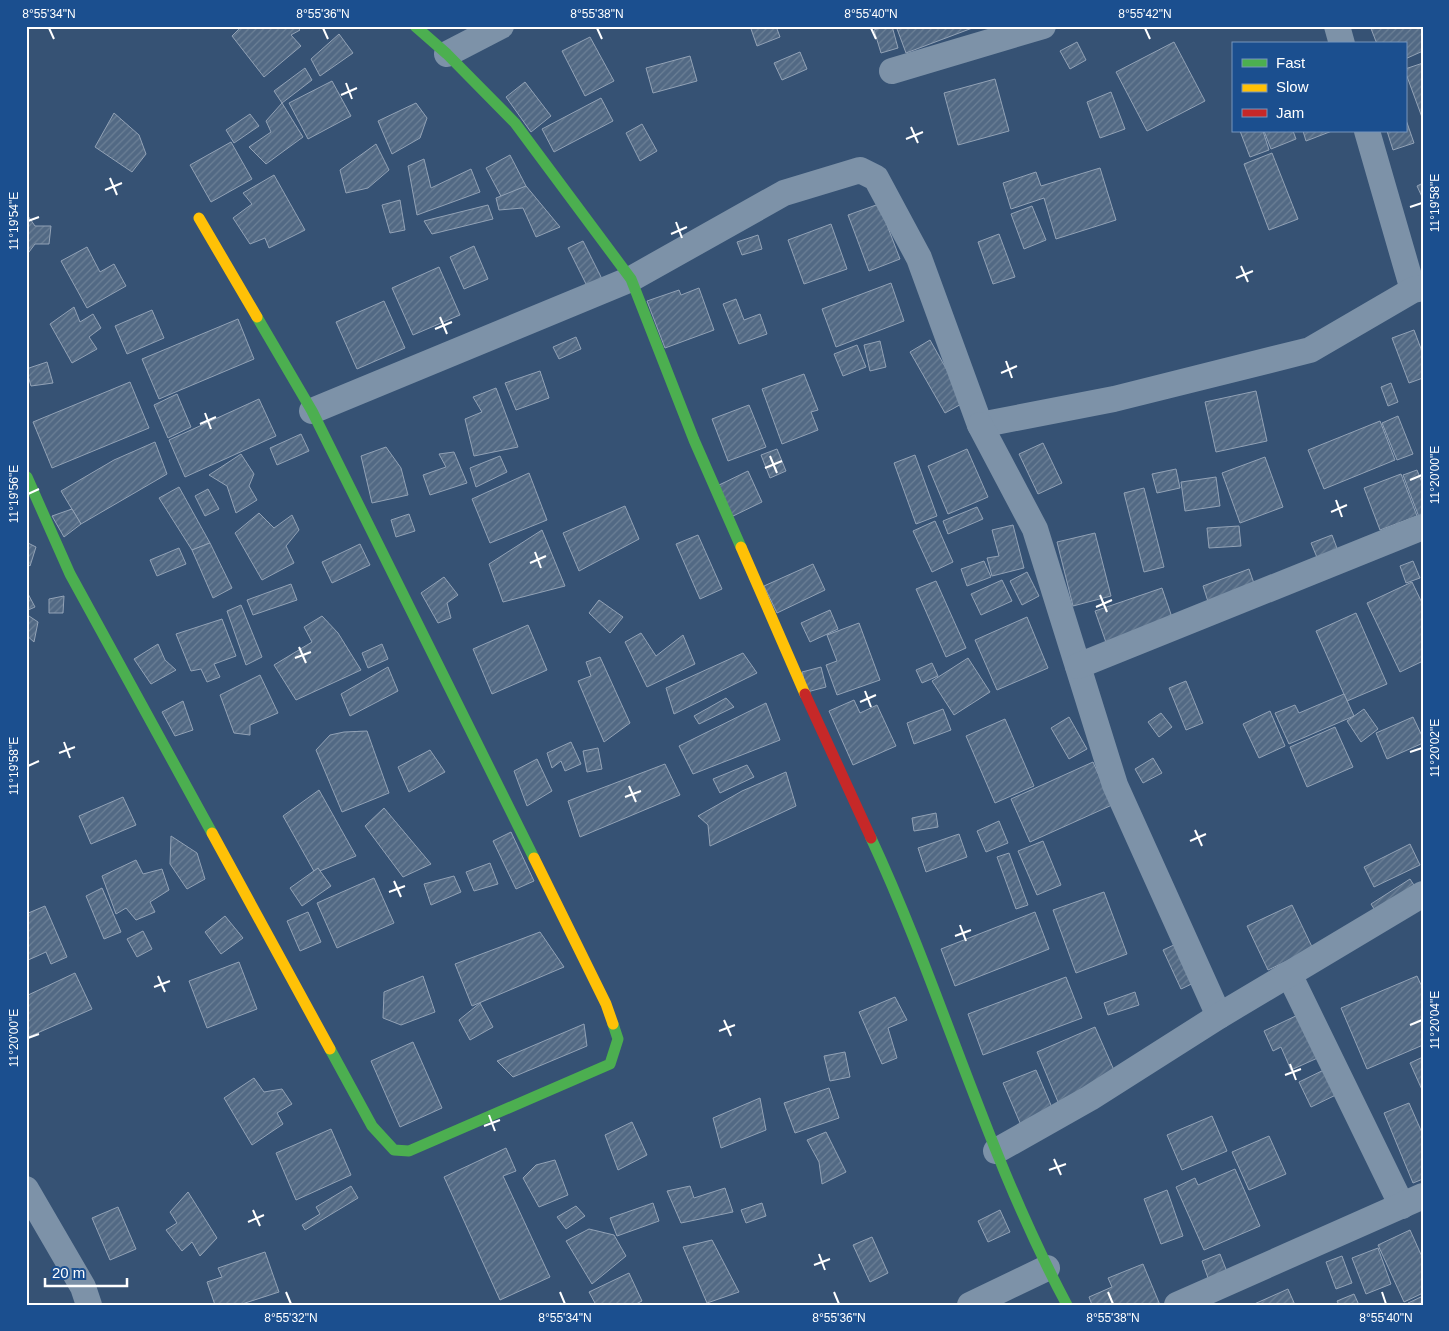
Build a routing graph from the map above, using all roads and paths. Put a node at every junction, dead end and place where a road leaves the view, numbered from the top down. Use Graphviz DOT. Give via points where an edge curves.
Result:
graph roads {
  1 [pos="414,26"];
  2 [pos="500,26"];
  3 [pos="1043,26"];
  4 [pos="1337,26"];
  5 [pos="1341,42"];
  6 [pos="447,54"];
  7 [pos="892,71"];
  8 [pos="1367,132"];
  9 [pos="198,218"];
  10 [pos="631,279"];
  11 [pos="1418,289"];
  12 [pos="312,411"];
  13 [pos="980,425"];
  14 [pos="27,477"];
  15 [pos="1423,527"];
  16 [pos="1078,666"];
  17 [pos="1423,894"];
  18 [pos="1289,974"];
  19 [pos="1219,1016"];
  20 [pos="996,1151"];
  21 [pos="26,1189"];
  22 [pos="1412,1201"];
  23 [pos="1047,1268"];
  24 [pos="89,1305"];
  25 [pos="970,1305"];
  26 [pos="1067,1305"];
  27 [pos="1177,1305"];
  1 -- 6 [label="street"];
  2 -- 6 [label="street"];
  3 -- 7 [label="street"];
  4 -- 5 [label="street"];
  6 -- 10 [label="street" via="515,123"];
  8 -- 11 [label="street"];
  9 -- 12 [label="street"];
  10 -- 12 [label="street"];
  10 -- 13 [label="street" via="784,193 860,170 876,178 919,258"];
  10 -- 20 [label="street" via="694,440 896,894"];
  11 -- 13 [label="street" via="1310,350 1114,399"];
  12 -- 14 [label="street" via="606,1004 618,1039 610,1064 409,1151 394,1150 372,1126 70,574"];
  13 -- 16 [label="street" via="1035,529"];
  15 -- 16 [label="street"];
  16 -- 19 [label="street" via="1115,784"];
  17 -- 18 [label="street"];
  18 -- 19 [label="street"];
  18 -- 22 [label="street"];
  19 -- 20 [label="street" via="1090,1098"];
  20 -- 23 [label="street"];
  21 -- 24 [label="street" via="83,1287"];
  22 -- 27 [label="street"];
  23 -- 25 [label="street"];
  23 -- 26 [label="street"];
}
